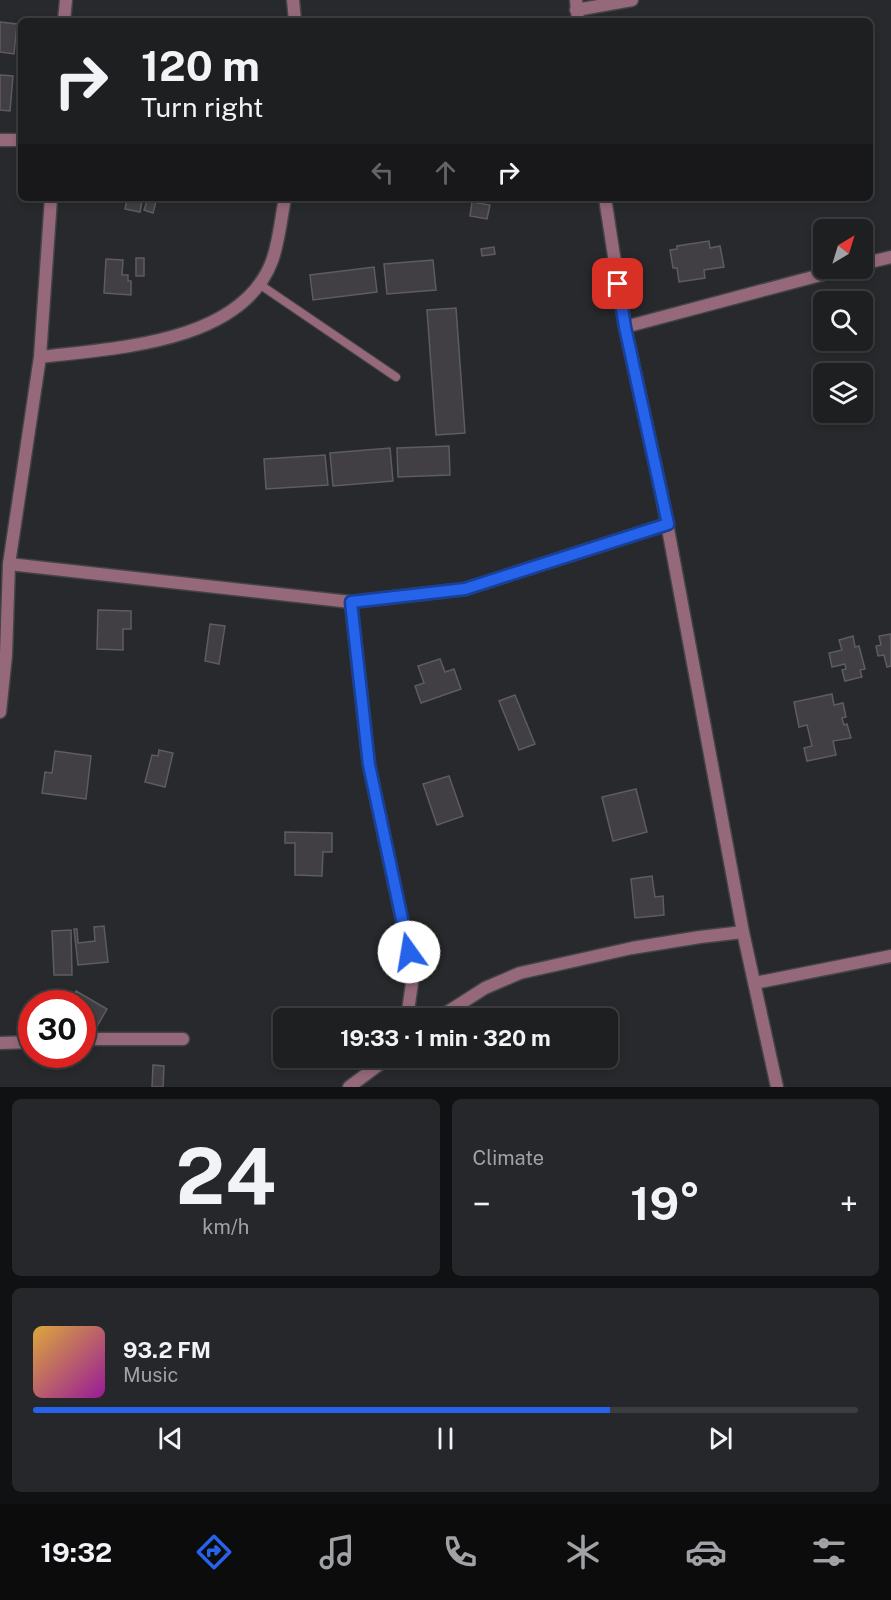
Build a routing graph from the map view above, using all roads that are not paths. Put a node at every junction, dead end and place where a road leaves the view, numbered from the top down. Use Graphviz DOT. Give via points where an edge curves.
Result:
graph roads {
  1 [pos="66,0"];
  2 [pos="293,0"];
  3 [pos="632,0"];
  4 [pos="576,10"];
  5 [pos="64,18"];
  6 [pos="295,18"];
  7 [pos="0,140"];
  8 [pos="18,140"];
  9 [pos="51,201"];
  10 [pos="284,201"];
  11 [pos="605,201"];
  12 [pos="891,257"];
  13 [pos="873,261"];
  14 [pos="813,277"];
  15 [pos="259,284"];
  16 [pos="625,327"];
  17 [pos="40,357"];
  18 [pos="396,377"];
  19 [pos="668,524"];
  20 [pos="9,564"];
  21 [pos="351,602"];
  22 [pos="0,712"];
  23 [pos="743,932"];
  24 [pos="891,956"];
  25 [pos="755,983"];
  26 [pos="409,1008"];
  27 [pos="454,1008"];
  28 [pos="96,1039"];
  29 [pos="183,1039"];
  30 [pos="18,1042"];
  31 [pos="0,1043"];
  32 [pos="375,1068"];
  33 [pos="349,1087"];
  34 [pos="777,1087"];
  1 -- 5 [label="street"];
  2 -- 6 [label="street"];
  3 -- 4 [label="street"];
  7 -- 8 [label="street"];
  9 -- 17 [label="street"];
  10 -- 15 [label="street" via="272,261"];
  11 -- 16 [label="street"];
  12 -- 13 [label="street"];
  14 -- 16 [label="street"];
  15 -- 17 [label="street" via="214,322 193,331 136,344"];
  15 -- 18 [label="lane"];
  16 -- 19 [label="street"];
  17 -- 20 [label="street"];
  19 -- 21 [label="street" via="465,589"];
  19 -- 23 [label="street"];
  20 -- 21 [label="street"];
  20 -- 22 [label="street"];
  21 -- 26 [label="street" via="369,765 411,964"];
  23 -- 25 [label="street"];
  23 -- 27 [label="street" via="632,948 520,973 485,988"];
  24 -- 25 [label="street"];
  25 -- 34 [label="street"];
  28 -- 29 [label="street"];
  30 -- 31 [label="street"];
  32 -- 33 [label="street"];
}
